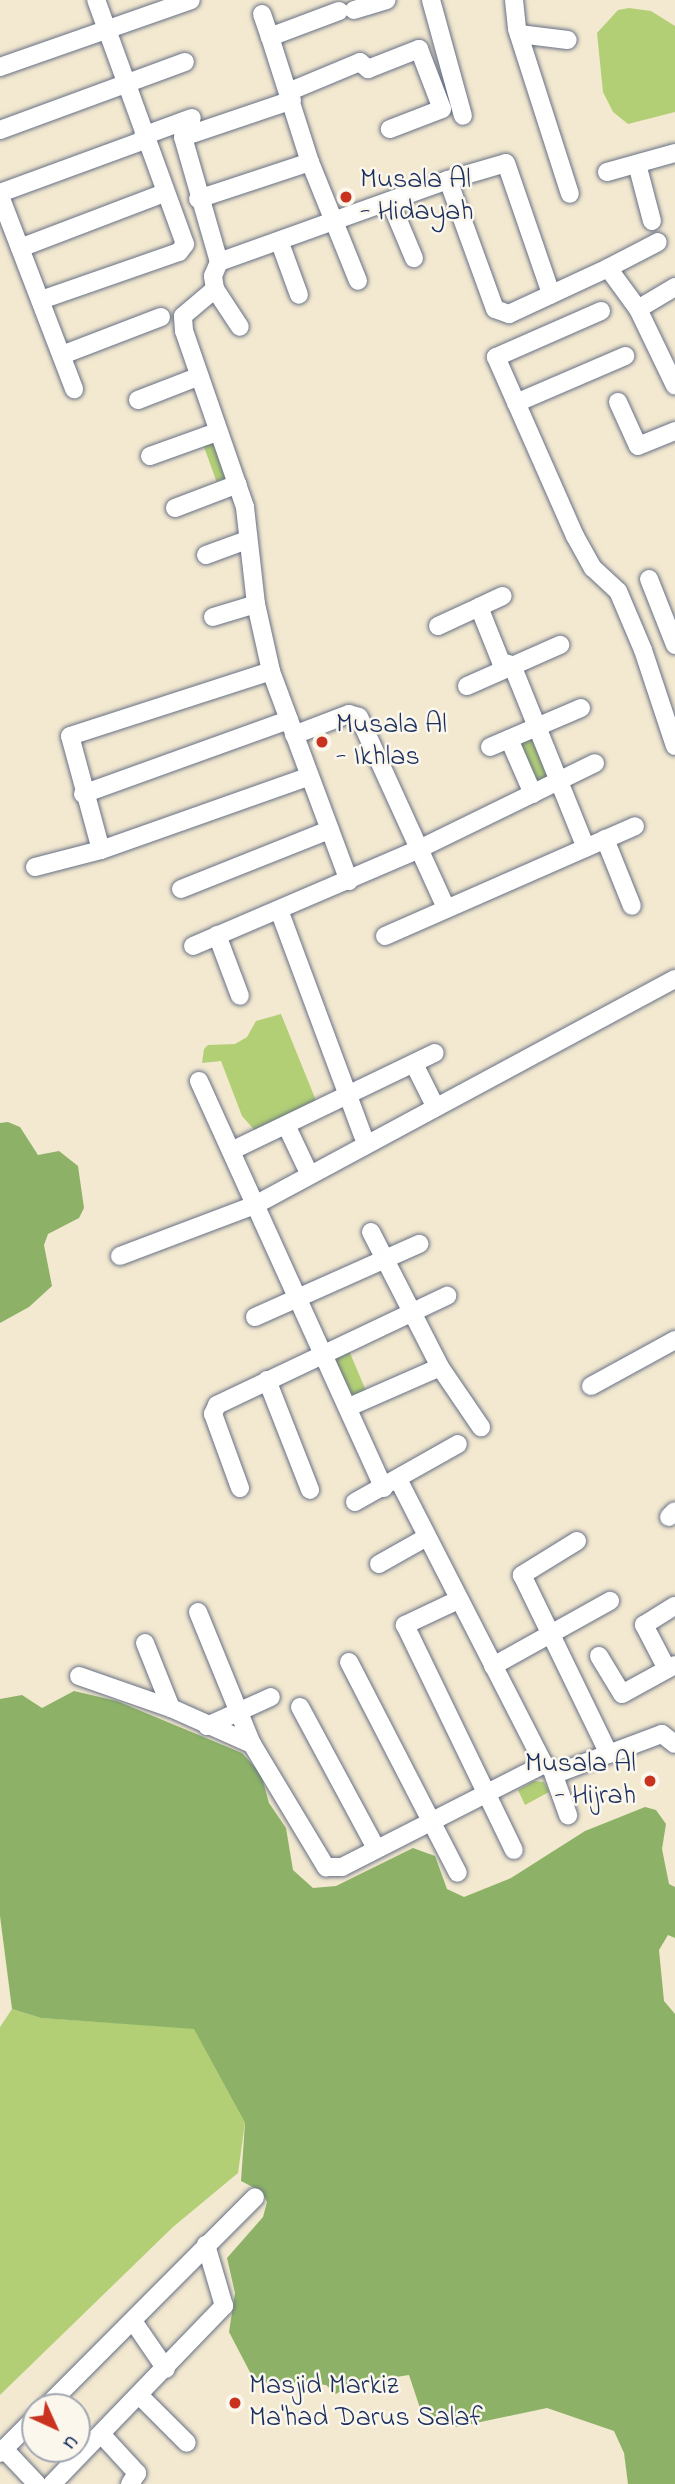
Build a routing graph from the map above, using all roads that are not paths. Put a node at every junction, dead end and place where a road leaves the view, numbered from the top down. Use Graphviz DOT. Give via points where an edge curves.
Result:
graph roads {
  1 [pos="96,0"];
  2 [pos="191,0"];
  3 [pos="386,0"];
  4 [pos="431,0"];
  5 [pos="514,0"];
  6 [pos="262,13"];
  7 [pos="107,30"];
  8 [pos="519,34"];
  9 [pos="270,37"];
  10 [pos="568,40"];
  11 [pos="185,62"];
  12 [pos="0,66"];
  13 [pos="125,85"];
  14 [pos="290,96"];
  15 [pos="463,116"];
  16 [pos="192,118"];
  17 [pos="390,129"];
  18 [pos="0,130"];
  19 [pos="144,138"];
  20 [pos="675,153"];
  21 [pos="310,162"];
  22 [pos="637,164"];
  23 [pos="607,172"];
  24 [pos="448,180"];
  25 [pos="164,193"];
  26 [pos="570,194"];
  27 [pos="0,195"];
  28 [pos="198,199"];
  29 [pos="390,201"];
  30 [pos="652,220"];
  31 [pos="334,222"];
  32 [pos="658,242"];
  33 [pos="280,243"];
  34 [pos="20,248"];
  35 [pos="414,258"];
  36 [pos="219,262"];
  37 [pos="608,268"];
  38 [pos="358,281"];
  39 [pos="675,287"];
  40 [pos="215,289"];
  41 [pos="551,294"];
  42 [pos="299,295"];
  43 [pos="41,300"];
  44 [pos="638,309"];
  45 [pos="601,311"];
  46 [pos="161,317"];
  47 [pos="240,327"];
  48 [pos="62,355"];
  49 [pos="625,356"];
  50 [pos="200,376"];
  51 [pos="675,386"];
  52 [pos="74,390"];
  53 [pos="138,400"];
  54 [pos="618,402"];
  55 [pos="516,404"];
  56 [pos="675,431"];
  57 [pos="217,432"];
  58 [pos="150,456"];
  59 [pos="238,484"];
  60 [pos="175,508"];
  61 [pos="247,540"];
  62 [pos="206,555"];
  63 [pos="649,579"];
  64 [pos="503,596"];
  65 [pos="256,604"];
  66 [pos="479,607"];
  67 [pos="213,617"];
  68 [pos="667,625"];
  69 [pos="438,626"];
  70 [pos="637,635"];
  71 [pos="560,645"];
  72 [pos="675,645"];
  73 [pos="512,665"];
  74 [pos="271,671"];
  75 [pos="467,686"];
  76 [pos="582,708"];
  77 [pos="538,725"];
  78 [pos="291,727"];
  79 [pos="509,739"];
  80 [pos="675,746"];
  81 [pos="490,747"];
  82 [pos="595,763"];
  83 [pos="307,777"];
  84 [pos="560,781"];
  85 [pos="83,794"];
  86 [pos="533,794"];
  87 [pos="635,826"];
  88 [pos="329,830"];
  89 [pos="605,839"];
  90 [pos="586,848"];
  91 [pos="101,850"];
  92 [pos="417,850"];
  93 [pos="35,867"];
  94 [pos="349,881"];
  95 [pos="181,889"];
  96 [pos="632,906"];
  97 [pos="446,908"];
  98 [pos="279,909"];
  99 [pos="217,935"];
  100 [pos="385,936"];
  101 [pos="193,946"];
  102 [pos="675,979"];
  103 [pos="240,996"];
  104 [pos="435,1054"];
  105 [pos="414,1064"];
  106 [pos="200,1081"];
  107 [pos="346,1098"];
  108 [pos="432,1100"];
  109 [pos="287,1127"];
  110 [pos="363,1136"];
  111 [pos="231,1151"];
  112 [pos="306,1167"];
  113 [pos="255,1205"];
  114 [pos="370,1232"];
  115 [pos="419,1244"];
  116 [pos="120,1256"];
  117 [pos="384,1259"];
  118 [pos="447,1296"];
  119 [pos="300,1297"];
  120 [pos="412,1312"];
  121 [pos="256,1317"];
  122 [pos="675,1340"];
  123 [pos="324,1353"];
  124 [pos="440,1367"];
  125 [pos="267,1380"];
  126 [pos="591,1386"];
  127 [pos="349,1407"];
  128 [pos="481,1427"];
  129 [pos="458,1444"];
  130 [pos="391,1485"];
  131 [pos="240,1488"];
  132 [pos="310,1490"];
  133 [pos="355,1502"];
  134 [pos="427,1537"];
  135 [pos="577,1541"];
  136 [pos="379,1564"];
  137 [pos="458,1600"];
  138 [pos="610,1601"];
  139 [pos="675,1606"];
  140 [pos="198,1612"];
  141 [pos="552,1634"];
  142 [pos="145,1643"];
  143 [pos="600,1656"];
  144 [pos="349,1662"];
  145 [pos="493,1666"];
  146 [pos="671,1667"];
  147 [pos="79,1676"];
  148 [pos="271,1697"];
  149 [pos="300,1707"];
  150 [pos="171,1708"];
  151 [pos="239,1713"];
  152 [pos="207,1726"];
  153 [pos="671,1735"];
  154 [pos="252,1744"];
  155 [pos="609,1755"];
  156 [pos="548,1768"];
  157 [pos="489,1793"];
  158 [pos="568,1815"];
  159 [pos="433,1823"];
  160 [pos="376,1849"];
  161 [pos="514,1850"];
  162 [pos="458,1873"];
  163 [pos="255,2197"];
  164 [pos="206,2245"];
  165 [pos="133,2321"];
  166 [pos="166,2369"];
  167 [pos="60,2393"];
  168 [pos="140,2396"];
  169 [pos="21,2432"];
  170 [pos="102,2435"];
  171 [pos="187,2443"];
  172 [pos="2,2451"];
  173 [pos="134,2480"];
  174 [pos="37,2484"];
  175 [pos="52,2484"];
  1 -- 7 [label="street"];
  2 -- 7 [label="street"];
  3 -- 9 [label="street"];
  4 -- 15 [label="street"];
  5 -- 8 [label="street"];
  6 -- 9 [label="street"];
  7 -- 12 [label="street"];
  7 -- 13 [label="street"];
  8 -- 10 [label="street"];
  8 -- 26 [label="street"];
  9 -- 14 [label="street"];
  11 -- 13 [label="street"];
  13 -- 18 [label="street"];
  13 -- 19 [label="street"];
  14 -- 17 [label="street" via="360,62 368,69 419,49 442,109"];
  14 -- 21 [label="street"];
  14 -- 28 [label="street" via="184,135"];
  16 -- 19 [label="street"];
  19 -- 25 [label="street"];
  19 -- 27 [label="street"];
  20 -- 22 [label="street"];
  21 -- 28 [label="street"];
  21 -- 31 [label="street"];
  22 -- 23 [label="street"];
  22 -- 30 [label="street"];
  24 -- 29 [label="street"];
  24 -- 41 [label="street" via="495,309 509,314"];
  24 -- 41 [label="street" via="506,163"];
  25 -- 34 [label="street"];
  25 -- 43 [label="street" via="183,249"];
  27 -- 34 [label="street"];
  28 -- 36 [label="street"];
  29 -- 31 [label="street"];
  29 -- 35 [label="street"];
  31 -- 33 [label="street"];
  31 -- 38 [label="street"];
  32 -- 37 [label="street"];
  33 -- 36 [label="street"];
  33 -- 42 [label="street"];
  34 -- 43 [label="street"];
  36 -- 40 [label="street" via="213,276"];
  37 -- 41 [label="street"];
  37 -- 44 [label="street"];
  39 -- 44 [label="street"];
  40 -- 47 [label="street"];
  40 -- 50 [label="street" via="183,316"];
  43 -- 48 [label="street"];
  44 -- 51 [label="street"];
  45 -- 55 [label="street" via="496,357"];
  46 -- 48 [label="street"];
  48 -- 52 [label="street"];
  49 -- 55 [label="street"];
  50 -- 53 [label="street"];
  50 -- 57 [label="street"];
  54 -- 56 [label="street" via="638,446"];
  55 -- 70 [label="street" via="575,536 593,568 618,591"];
  57 -- 58 [label="street"];
  57 -- 59 [label="street"];
  59 -- 60 [label="street"];
  59 -- 61 [label="street"];
  61 -- 62 [label="street"];
  61 -- 65 [label="street"];
  63 -- 68 [label="street"];
  64 -- 66 [label="street"];
  65 -- 67 [label="street"];
  65 -- 74 [label="street"];
  66 -- 69 [label="street"];
  66 -- 73 [label="street" via="501,662"];
  68 -- 70 [label="street"];
  68 -- 72 [label="street"];
  70 -- 80 [label="street"];
  71 -- 73 [label="street"];
  73 -- 75 [label="street"];
  73 -- 77 [label="street"];
  74 -- 78 [label="street"];
  74 -- 85 [label="street" via="70,736"];
  76 -- 77 [label="street"];
  77 -- 79 [label="street"];
  77 -- 84 [label="street"];
  78 -- 83 [label="street"];
  78 -- 85 [label="street"];
  78 -- 92 [label="street" via="349,714 359,716"];
  79 -- 81 [label="street"];
  79 -- 86 [label="street"];
  82 -- 84 [label="street"];
  83 -- 88 [label="street"];
  83 -- 91 [label="street"];
  84 -- 86 [label="street"];
  84 -- 90 [label="street"];
  85 -- 91 [label="street"];
  86 -- 92 [label="street"];
  87 -- 89 [label="street"];
  88 -- 94 [label="street"];
  88 -- 95 [label="street"];
  89 -- 90 [label="street"];
  89 -- 96 [label="street"];
  90 -- 97 [label="street"];
  91 -- 93 [label="street"];
  92 -- 94 [label="street"];
  92 -- 97 [label="street"];
  94 -- 98 [label="street"];
  97 -- 100 [label="street"];
  98 -- 99 [label="street"];
  98 -- 107 [label="street"];
  99 -- 101 [label="street"];
  99 -- 103 [label="street"];
  102 -- 113 [label="street"];
  104 -- 105 [label="street"];
  105 -- 107 [label="street"];
  105 -- 108 [label="street"];
  106 -- 111 [label="street"];
  107 -- 109 [label="street"];
  107 -- 110 [label="street"];
  109 -- 111 [label="street"];
  109 -- 112 [label="street"];
  111 -- 113 [label="street"];
  113 -- 116 [label="street"];
  113 -- 119 [label="street"];
  114 -- 117 [label="street"];
  115 -- 117 [label="street"];
  117 -- 119 [label="street"];
  117 -- 120 [label="street"];
  118 -- 120 [label="street"];
  119 -- 121 [label="street"];
  119 -- 123 [label="street"];
  120 -- 123 [label="street"];
  120 -- 124 [label="street"];
  122 -- 126 [label="street"];
  123 -- 125 [label="street"];
  123 -- 127 [label="street"];
  124 -- 127 [label="street"];
  124 -- 128 [label="street"];
  125 -- 131 [label="street" via="213,1409"];
  125 -- 132 [label="street"];
  127 -- 130 [label="street"];
  129 -- 130 [label="street"];
  130 -- 133 [label="street"];
  130 -- 134 [label="street"];
  134 -- 136 [label="street"];
  134 -- 137 [label="street"];
  135 -- 141 [label="street" via="523,1573"];
  137 -- 145 [label="street"];
  137 -- 157 [label="street" via="405,1625"];
  138 -- 141 [label="street"];
  139 -- 146 [label="street" via="644,1625"];
  140 -- 151 [label="street"];
  141 -- 145 [label="street"];
  141 -- 155 [label="street"];
  142 -- 150 [label="street"];
  143 -- 146 [label="street" via="622,1694"];
  144 -- 159 [label="street"];
  145 -- 156 [label="street"];
  147 -- 150 [label="street"];
  148 -- 151 [label="street"];
  149 -- 160 [label="street"];
  150 -- 152 [label="street"];
  151 -- 152 [label="street"];
  151 -- 154 [label="street"];
  152 -- 154 [label="street"];
  153 -- 155 [label="street"];
  154 -- 160 [label="street" via="326,1867"];
  155 -- 156 [label="street"];
  156 -- 157 [label="street"];
  156 -- 158 [label="street"];
  157 -- 159 [label="street"];
  157 -- 161 [label="street"];
  159 -- 160 [label="street"];
  159 -- 162 [label="street"];
  163 -- 164 [label="street"];
  164 -- 165 [label="street"];
  164 -- 166 [label="street" via="226,2301"];
  165 -- 166 [label="street"];
  165 -- 167 [label="street"];
  166 -- 168 [label="street"];
  168 -- 170 [label="street"];
  168 -- 171 [label="street"];
  169 -- 172 [label="street"];
  170 -- 173 [label="street"];
  170 -- 175 [label="street"];
  172 -- 174 [label="street"];
}
